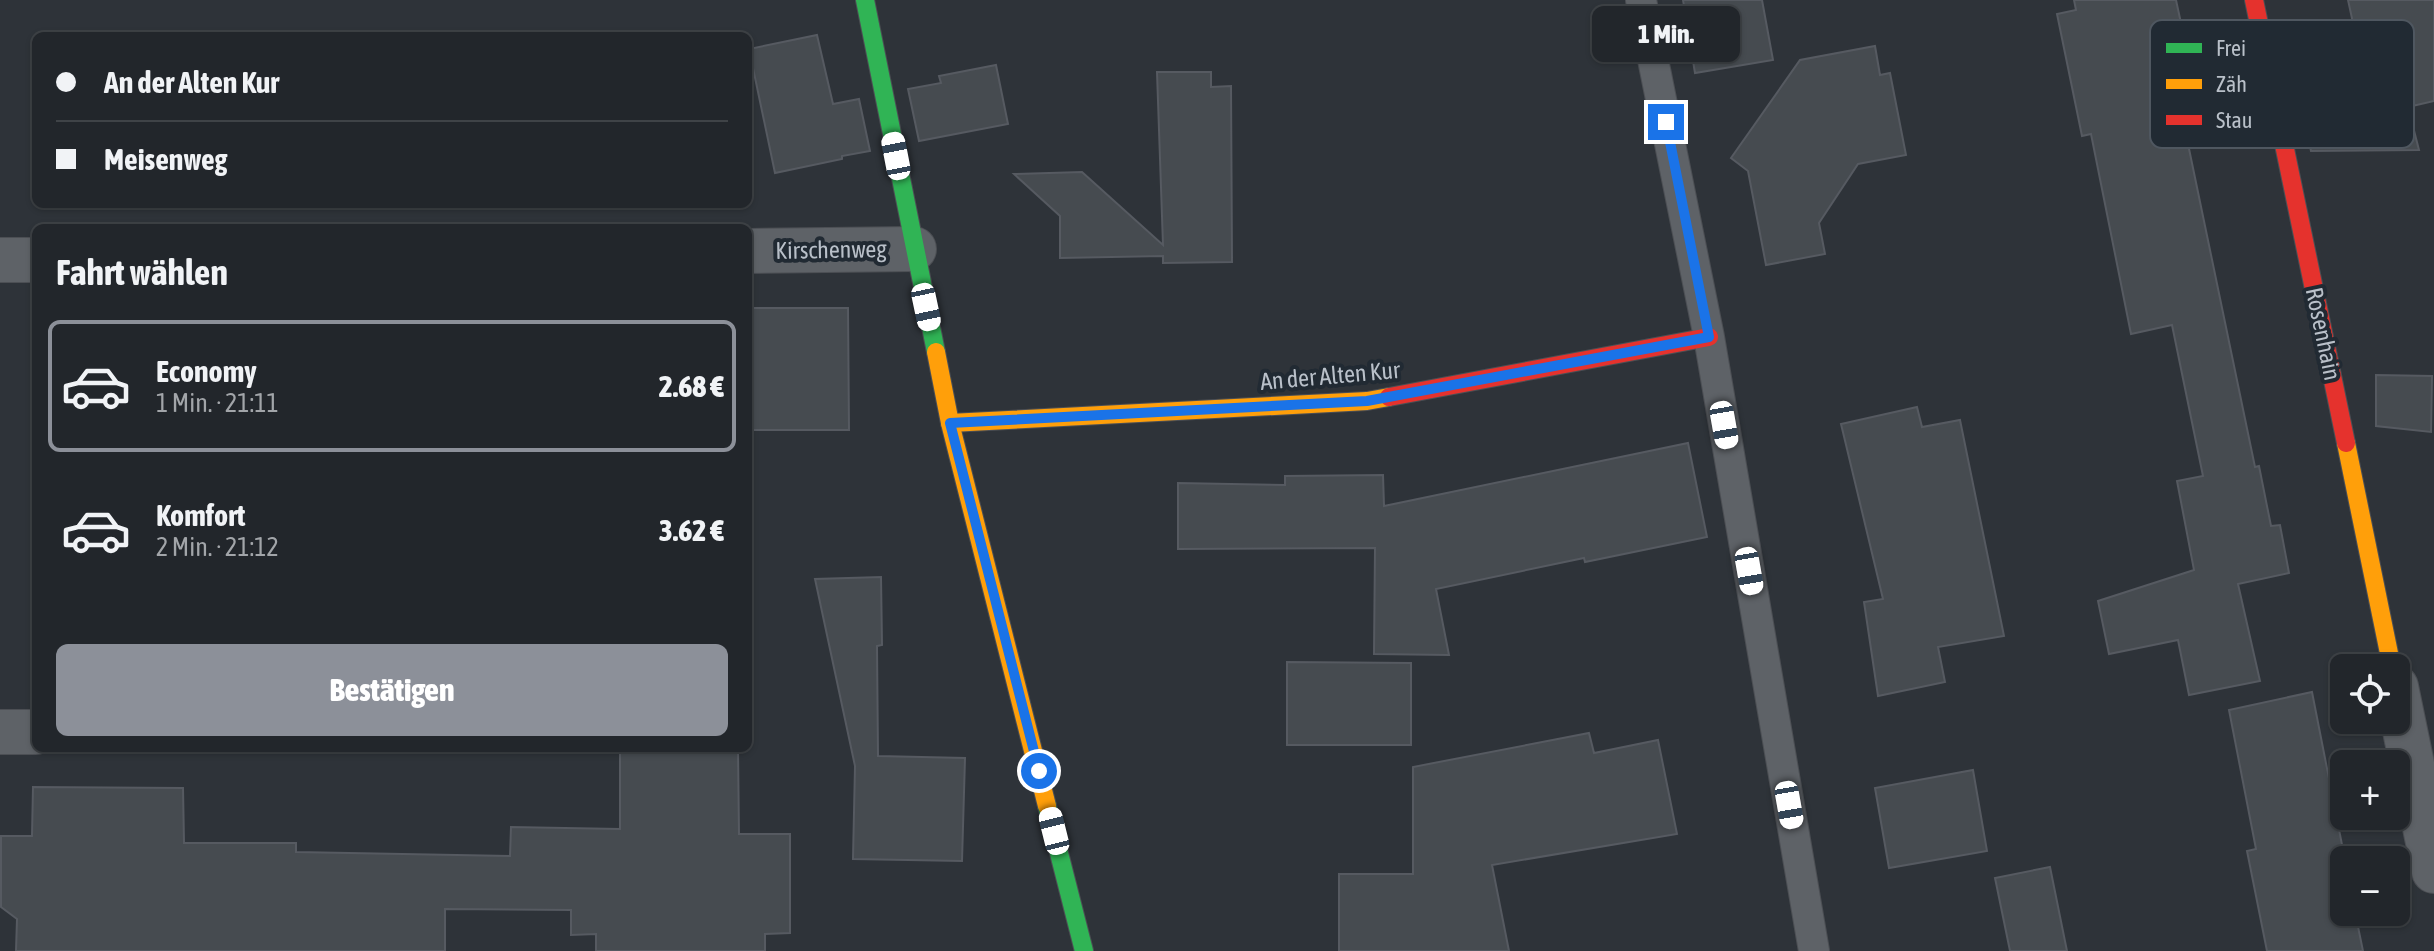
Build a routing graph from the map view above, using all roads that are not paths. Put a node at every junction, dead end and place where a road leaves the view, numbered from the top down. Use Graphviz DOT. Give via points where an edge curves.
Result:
graph roads {
  1 [pos="865,0"];
  2 [pos="1641,0"];
  3 [pos="2254,0"];
  4 [pos="2258,20"];
  5 [pos="2285,148"];
  6 [pos="914,249"];
  7 [pos="752,251"];
  8 [pos="0,260"];
  9 [pos="32,260"];
  10 [pos="1709,337"];
  11 [pos="950,423"];
  12 [pos="2389,654"];
  13 [pos="0,732"];
  14 [pos="32,732"];
  15 [pos="2406,734"];
  16 [pos="2434,871"];
  17 [pos="1084,951"];
  18 [pos="1814,951"];
  1 -- 6 [label="street"];
  2 -- 10 [label="lane"];
  3 -- 4 [label="street, Rosenhain"];
  5 -- 12 [label="street, Rosenhain"];
  6 -- 7 [label="street, Kirschenweg"];
  6 -- 11 [label="street"];
  8 -- 9 [label="street"];
  10 -- 11 [label="street, An der Alten Kur" via="1367,401"];
  10 -- 18 [label="lane"];
  11 -- 17 [label="street"];
  13 -- 14 [label="street"];
  15 -- 16 [label="street"];
}
